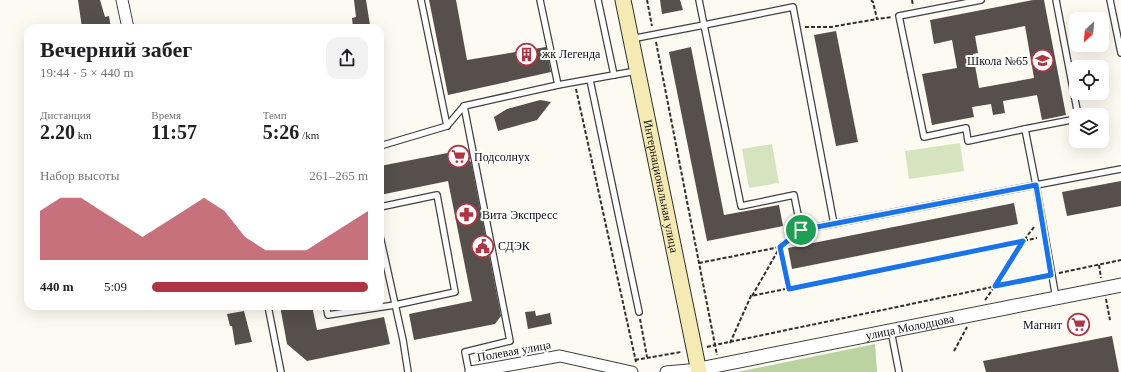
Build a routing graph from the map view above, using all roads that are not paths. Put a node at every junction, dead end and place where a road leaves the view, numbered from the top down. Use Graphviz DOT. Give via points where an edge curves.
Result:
graph roads {
  1 [pos="122,0"];
  2 [pos="422,0"];
  3 [pos="540,0"];
  4 [pos="598,0"];
  5 [pos="623,0"];
  6 [pos="699,0"];
  7 [pos="981,0"];
  8 [pos="1056,0"];
  9 [pos="1110,0"];
  10 [pos="127,24"];
  11 [pos="704,24"];
  12 [pos="631,39"];
  13 [pos="1121,53"];
  14 [pos="637,71"];
  15 [pos="614,75"];
  16 [pos="590,80"];
  17 [pos="558,85"];
  18 [pos="464,106"];
  19 [pos="1077,108"];
  20 [pos="1069,121"];
  21 [pos="447,126"];
  22 [pos="1025,129"];
  23 [pos="384,145"];
  24 [pos="1121,169"];
  25 [pos="1036,185"];
  26 [pos="384,206"];
  27 [pos="834,224"];
  28 [pos="384,254"];
  29 [pos="1121,285"];
  30 [pos="1056,298"];
  31 [pos="395,305"];
  32 [pos="384,307"];
  33 [pos="269,310"];
  34 [pos="327,310"];
  35 [pos="365,310"];
  36 [pos="639,312"];
  37 [pos="891,331"];
  38 [pos="635,369"];
  39 [pos="699,371"];
  40 [pos="281,372"];
  41 [pos="408,372"];
  42 [pos="470,372"];
  43 [pos="666,372"];
  44 [pos="899,372"];
  1 -- 10 [label="street"];
  2 -- 21 [label="lane"];
  3 -- 17 [label="lane"];
  4 -- 15 [label="lane"];
  5 -- 12 [label="main road, Интернациональная улица"];
  6 -- 11 [label="lane"];
  7 -- 22 [label="lane" via="899,16 924,137 966,128 968,141"];
  8 -- 19 [label="lane"];
  9 -- 13 [label="lane"];
  11 -- 12 [label="lane"];
  11 -- 27 [label="lane" via="741,206 794,195 801,230"];
  11 -- 27 [label="lane" via="794,7"];
  12 -- 14 [label="main road, Интернациональная улица"];
  14 -- 15 [label="lane"];
  14 -- 39 [label="main road, Интернациональная улица"];
  15 -- 16 [label="lane"];
  16 -- 17 [label="lane"];
  16 -- 36 [label="lane"];
  17 -- 18 [label="lane"];
  18 -- 21 [label="lane"];
  18 -- 42 [label="lane" via="510,341 465,352"];
  20 -- 22 [label="lane"];
  21 -- 23 [label="lane"];
  22 -- 25 [label="lane"];
  24 -- 25 [label="lane"];
  25 -- 27 [label="lane"];
  25 -- 30 [label="lane"];
  26 -- 31 [label="lane" via="437,195 455,292"];
  28 -- 31 [label="lane"];
  29 -- 30 [label="street, улица Молодцова"];
  30 -- 37 [label="street, улица Молодцова"];
  31 -- 32 [label="lane"];
  31 -- 41 [label="lane"];
  33 -- 40 [label="lane"];
  34 -- 35 [label="lane" via="328,316"];
  37 -- 39 [label="street, улица Молодцова"];
  37 -- 44 [label="lane"];
  38 -- 42 [label="street, Полевая улица" via="560,356"];
  39 -- 43 [label="street"];
}
